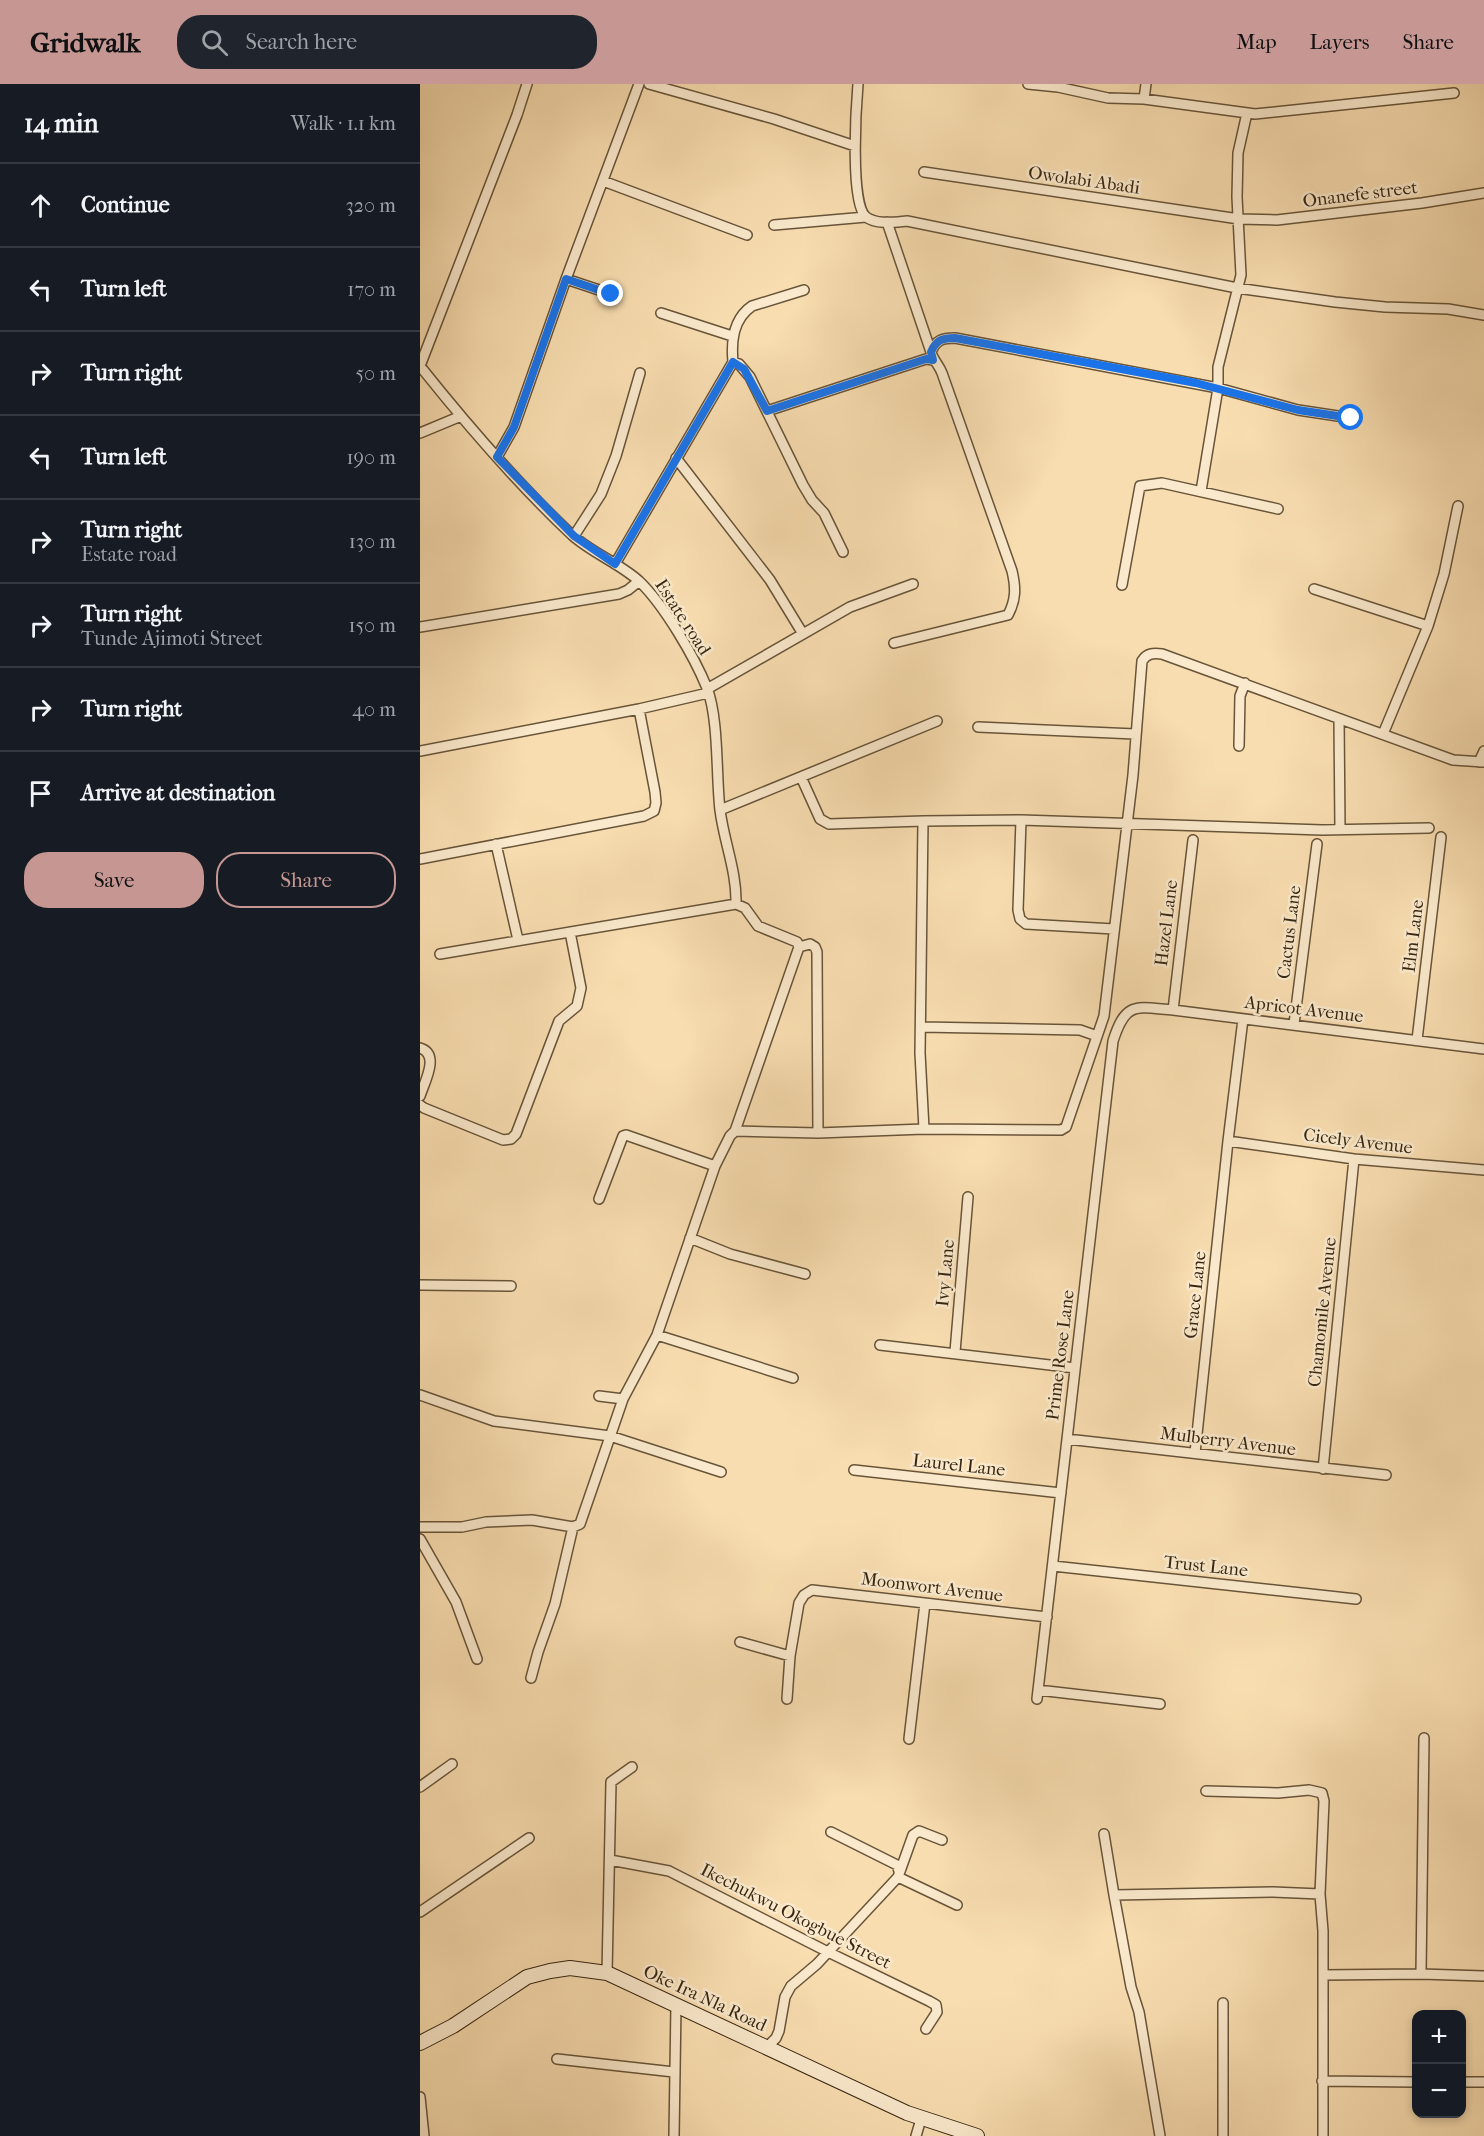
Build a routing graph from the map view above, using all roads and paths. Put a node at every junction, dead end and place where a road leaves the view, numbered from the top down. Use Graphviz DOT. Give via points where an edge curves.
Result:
graph roads {
  1 [pos="528,84"];
  2 [pos="639,84"];
  3 [pos="649,84"];
  4 [pos="858,84"];
  5 [pos="1028,84"];
  6 [pos="1146,84"];
  7 [pos="1454,93"];
  8 [pos="1144,99"];
  9 [pos="1247,113"];
  10 [pos="855,146"];
  11 [pos="924,172"];
  12 [pos="603,181"];
  13 [pos="1484,193"];
  14 [pos="867,217"];
  15 [pos="1239,219"];
  16 [pos="887,222"];
  17 [pos="774,225"];
  18 [pos="747,235"];
  19 [pos="566,279"];
  20 [pos="1238,288"];
  21 [pos="804,290"];
  22 [pos="611,294"];
  23 [pos="661,313"];
  24 [pos="1484,315"];
  25 [pos="732,336"];
  26 [pos="932,356"];
  27 [pos="733,362"];
  28 [pos="420,366"];
  29 [pos="639,373"];
  30 [pos="1218,388"];
  31 [pos="767,411"];
  32 [pos="461,416"];
  33 [pos="1351,418"];
  34 [pos="420,433"];
  35 [pos="497,457"];
  36 [pos="676,459"];
  37 [pos="1201,491"];
  38 [pos="1458,506"];
  39 [pos="1278,510"];
  40 [pos="574,536"];
  41 [pos="843,552"];
  42 [pos="615,564"];
  43 [pos="639,581"];
  44 [pos="913,584"];
  45 [pos="1122,585"];
  46 [pos="1314,589"];
  47 [pos="1428,626"];
  48 [pos="420,627"];
  49 [pos="803,634"];
  50 [pos="894,643"];
  51 [pos="1245,683"];
  52 [pos="708,691"];
  53 [pos="639,709"];
  54 [pos="1339,719"];
  55 [pos="937,722"];
  56 [pos="978,727"];
  57 [pos="1135,734"];
  58 [pos="1383,735"];
  59 [pos="1239,746"];
  60 [pos="420,751"];
  61 [pos="1484,751"];
  62 [pos="1481,762"];
  63 [pos="801,777"];
  64 [pos="720,810"];
  65 [pos="922,820"];
  66 [pos="1021,820"];
  67 [pos="1127,822"];
  68 [pos="1429,828"];
  69 [pos="1340,829"];
  70 [pos="1441,837"];
  71 [pos="1193,840"];
  72 [pos="496,844"];
  73 [pos="1317,844"];
  74 [pos="420,859"];
  75 [pos="736,904"];
  76 [pos="1114,929"];
  77 [pos="570,932"];
  78 [pos="518,940"];
  79 [pos="799,947"];
  80 [pos="440,954"];
  81 [pos="1173,1011"];
  82 [pos="1122,1017"];
  83 [pos="1243,1019"];
  84 [pos="1294,1024"];
  85 [pos="921,1027"];
  86 [pos="1097,1036"];
  87 [pos="1417,1040"];
  88 [pos="420,1048"];
  89 [pos="1484,1049"];
  90 [pos="420,1096"];
  91 [pos="420,1105"];
  92 [pos="924,1129"];
  93 [pos="735,1131"];
  94 [pos="818,1133"];
  95 [pos="1228,1141"];
  96 [pos="1354,1159"];
  97 [pos="715,1166"];
  98 [pos="1484,1170"];
  99 [pos="968,1197"];
  100 [pos="599,1199"];
  101 [pos="690,1238"];
  102 [pos="806,1274"];
  103 [pos="420,1285"];
  104 [pos="511,1286"];
  105 [pos="657,1335"];
  106 [pos="880,1345"];
  107 [pos="955,1352"];
  108 [pos="1075,1368"];
  109 [pos="793,1378"];
  110 [pos="420,1395"];
  111 [pos="599,1396"];
  112 [pos="623,1399"];
  113 [pos="610,1436"];
  114 [pos="1066,1438"];
  115 [pos="1195,1453"];
  116 [pos="1323,1469"];
  117 [pos="854,1470"];
  118 [pos="721,1472"];
  119 [pos="1386,1476"];
  120 [pos="1060,1493"];
  121 [pos="420,1527"];
  122 [pos="573,1527"];
  123 [pos="420,1539"];
  124 [pos="1053,1566"];
  125 [pos="1356,1599"];
  126 [pos="925,1603"];
  127 [pos="1047,1617"];
  128 [pos="740,1642"];
  129 [pos="790,1656"];
  130 [pos="477,1659"];
  131 [pos="531,1678"];
  132 [pos="787,1699"];
  133 [pos="1160,1704"];
  134 [pos="1424,1738"];
  135 [pos="909,1739"];
  136 [pos="452,1764"];
  137 [pos="632,1767"];
  138 [pos="420,1787"];
  139 [pos="1206,1791"];
  140 [pos="831,1832"];
  141 [pos="1104,1834"];
  142 [pos="529,1838"];
  143 [pos="942,1840"];
  144 [pos="610,1860"];
  145 [pos="899,1874"];
  146 [pos="1320,1894"];
  147 [pos="1114,1895"];
  148 [pos="957,1905"];
  149 [pos="420,1912"];
  150 [pos="828,1952"];
  151 [pos="607,1973"];
  152 [pos="1421,1974"];
  153 [pos="1323,1975"];
  154 [pos="1484,1976"];
  155 [pos="1223,2003"];
  156 [pos="676,2005"];
  157 [pos="926,2030"];
  158 [pos="420,2043"];
  159 [pos="768,2046"];
  160 [pos="557,2059"];
  161 [pos="674,2072"];
  162 [pos="1322,2081"];
  163 [pos="1412,2082"];
  164 [pos="1466,2082"];
  165 [pos="1484,2082"];
  166 [pos="420,2097"];
  167 [pos="921,2119"];
  168 [pos="424,2136"];
  169 [pos="674,2136"];
  170 [pos="916,2136"];
  171 [pos="977,2136"];
  172 [pos="1160,2136"];
  173 [pos="1223,2136"];
  174 [pos="1323,2136"];
  1 -- 28 [label="street"];
  2 -- 12 [label="street"];
  3 -- 10 [label="street"];
  4 -- 10 [label="street"];
  5 -- 8 [label="street" via="1108,98"];
  6 -- 8 [label="street"];
  7 -- 9 [label="street"];
  8 -- 9 [label="street"];
  9 -- 15 [label="street" via="1238,153"];
  10 -- 14 [label="street" via="860,207"];
  11 -- 15 [label="street, Owolabi Abadi"];
  12 -- 18 [label="street"];
  12 -- 19 [label="street"];
  13 -- 15 [label="street, Onanefe street" via="1277,220"];
  14 -- 16 [label="street"];
  14 -- 17 [label="street"];
  15 -- 20 [label="street"];
  16 -- 20 [label="street" via="908,221"];
  16 -- 26 [label="street"];
  19 -- 22 [label="street"];
  19 -- 35 [label="street" via="514,427"];
  20 -- 24 [label="street" via="1335,302"];
  20 -- 30 [label="street" via="1218,367"];
  21 -- 25 [label="street" via="752,306 745,311"];
  23 -- 25 [label="street"];
  25 -- 27 [label="street"];
  26 -- 30 [label="street" via="935,343 955,338"];
  26 -- 31 [label="street"];
  26 -- 50 [label="street" via="942,373 1016,591 1008,615"];
  27 -- 31 [label="street" via="744,369"];
  27 -- 36 [label="street"];
  28 -- 32 [label="street, Estate road"];
  29 -- 40 [label="street" via="601,494"];
  30 -- 33 [label="street" via="1298,410"];
  30 -- 37 [label="street"];
  31 -- 41 [label="street" via="803,485 824,513"];
  32 -- 34 [label="street"];
  32 -- 35 [label="street, Estate road"];
  35 -- 40 [label="street, Estate road"];
  36 -- 42 [label="street"];
  36 -- 49 [label="street" via="770,580"];
  37 -- 39 [label="street"];
  37 -- 45 [label="street" via="1162,483 1140,486"];
  38 -- 47 [label="street"];
  40 -- 42 [label="street, Estate road"];
  42 -- 43 [label="street, Estate road"];
  43 -- 48 [label="street" via="619,594"];
  43 -- 52 [label="street, Estate road" via="673,626"];
  44 -- 49 [label="street" via="850,607"];
  46 -- 47 [label="street"];
  47 -- 58 [label="street"];
  49 -- 52 [label="street"];
  51 -- 54 [label="street"];
  51 -- 57 [label="street" via="1162,654 1146,655 1142,661"];
  51 -- 59 [label="street" via="1240,696"];
  52 -- 53 [label="street"];
  52 -- 64 [label="street, Estate road"];
  53 -- 60 [label="street"];
  53 -- 72 [label="street" via="655,792 654,811"];
  54 -- 58 [label="street"];
  54 -- 69 [label="street"];
  55 -- 63 [label="street"];
  56 -- 57 [label="street"];
  57 -- 67 [label="street"];
  58 -- 62 [label="street" via="1454,760"];
  61 -- 62 [label="street"];
  63 -- 64 [label="street"];
  63 -- 65 [label="street" via="820,819 829,824"];
  64 -- 75 [label="street, Estate road" via="737,884"];
  65 -- 66 [label="street"];
  65 -- 85 [label="street"];
  66 -- 67 [label="street"];
  66 -- 76 [label="street" via="1020,919 1026,924"];
  67 -- 69 [label="street"];
  67 -- 76 [label="street"];
  68 -- 69 [label="street"];
  70 -- 87 [label="street, Elm Lane"];
  71 -- 81 [label="street, Hazel Lane"];
  72 -- 74 [label="street"];
  72 -- 78 [label="street"];
  73 -- 84 [label="street, Cactus Lane"];
  75 -- 77 [label="street"];
  75 -- 79 [label="street" via="745,908 758,926 797,942"];
  76 -- 86 [label="street" via="1104,1016"];
  77 -- 78 [label="street"];
  77 -- 91 [label="street" via="580,996 577,1006 559,1021 516,1134 503,1140"];
  78 -- 80 [label="street"];
  79 -- 93 [label="street"];
  79 -- 94 [label="street" via="810,944 817,952"];
  81 -- 82 [label="street, Apricot Avenue" via="1138,1008"];
  81 -- 83 [label="street, Apricot Avenue"];
  82 -- 108 [label="street, Prime Rose Lane" via="1113,1041"];
  83 -- 84 [label="street, Apricot Avenue"];
  83 -- 95 [label="street, Grace Lane"];
  84 -- 87 [label="street, Apricot Avenue"];
  85 -- 86 [label="street" via="1080,1030"];
  85 -- 92 [label="street"];
  86 -- 92 [label="street" via="1066,1126 1061,1130"];
  87 -- 89 [label="street, Apricot Avenue"];
  88 -- 90 [label="street" via="428,1050 431,1062"];
  92 -- 94 [label="street"];
  93 -- 94 [label="street"];
  93 -- 97 [label="street"];
  95 -- 96 [label="street, Cicely Avenue"];
  95 -- 115 [label="street, Grace Lane"];
  96 -- 98 [label="street, Cicely Avenue"];
  96 -- 116 [label="street, Chamomile Avenue"];
  97 -- 100 [label="street" via="626,1135"];
  97 -- 101 [label="street"];
  99 -- 107 [label="street, Ivy Lane"];
  101 -- 102 [label="street" via="730,1254"];
  101 -- 105 [label="street"];
  103 -- 104 [label="street"];
  105 -- 109 [label="street"];
  105 -- 112 [label="street"];
  106 -- 107 [label="street"];
  107 -- 108 [label="street"];
  108 -- 114 [label="street, Prime Rose Lane"];
  110 -- 113 [label="street" via="494,1421"];
  111 -- 112 [label="street"];
  112 -- 113 [label="street"];
  113 -- 118 [label="street"];
  113 -- 122 [label="street" via="580,1524"];
  114 -- 115 [label="street, Mulberry Avenue"];
  114 -- 120 [label="street, Prime Rose Lane"];
  115 -- 116 [label="street, Mulberry Avenue"];
  116 -- 119 [label="street, Mulberry Avenue"];
  117 -- 120 [label="street, Laurel Lane"];
  120 -- 124 [label="street, Prime Rose Lane"];
  121 -- 122 [label="street" via="532,1520"];
  122 -- 131 [label="street" via="555,1604"];
  123 -- 130 [label="street" via="456,1602"];
  124 -- 125 [label="street, Trust Lane"];
  124 -- 127 [label="street, Prime Rose Lane"];
  126 -- 127 [label="street, Moonwort Avenue"];
  126 -- 129 [label="street, Moonwort Avenue" via="812,1590 799,1603"];
  126 -- 135 [label="street"];
  127 -- 133 [label="street, Prime Rose Lane" via="1038,1694"];
  128 -- 129 [label="street"];
  129 -- 132 [label="street"];
  134 -- 152 [label="street"];
  136 -- 138 [label="street"];
  137 -- 144 [label="street" via="611,1782"];
  139 -- 146 [label="street" via="1322,1793"];
  140 -- 145 [label="street" via="897,1865"];
  141 -- 147 [label="street"];
  142 -- 149 [label="street"];
  143 -- 145 [label="street" via="916,1831"];
  144 -- 150 [label="street, Ikechukwu Okogbue Street" via="669,1871"];
  144 -- 151 [label="street"];
  145 -- 148 [label="street"];
  145 -- 150 [label="street"];
  146 -- 147 [label="street"];
  146 -- 153 [label="street"];
  147 -- 172 [label="street"];
  150 -- 157 [label="street, Ikechukwu Okogbue Street" via="936,2005 937,2013"];
  150 -- 159 [label="street" via="791,1986 779,2031"];
  151 -- 156 [label="street, Oke Ira Nla Road"];
  151 -- 158 [label="street, Oke Ira Nla Road" via="570,1968 527,1977"];
  152 -- 153 [label="street"];
  152 -- 154 [label="street"];
  153 -- 162 [label="street"];
  155 -- 173 [label="street"];
  156 -- 159 [label="street, Oke Ira Nla Road"];
  156 -- 161 [label="street"];
  159 -- 167 [label="street, Oke Ira Nla Road"];
  160 -- 161 [label="street"];
  161 -- 169 [label="street"];
  162 -- 163 [label="street"];
  162 -- 174 [label="street"];
  164 -- 165 [label="street"];
  166 -- 168 [label="street"];
  167 -- 170 [label="street"];
  167 -- 171 [label="street, Oke Ira Nla Road"];
}
